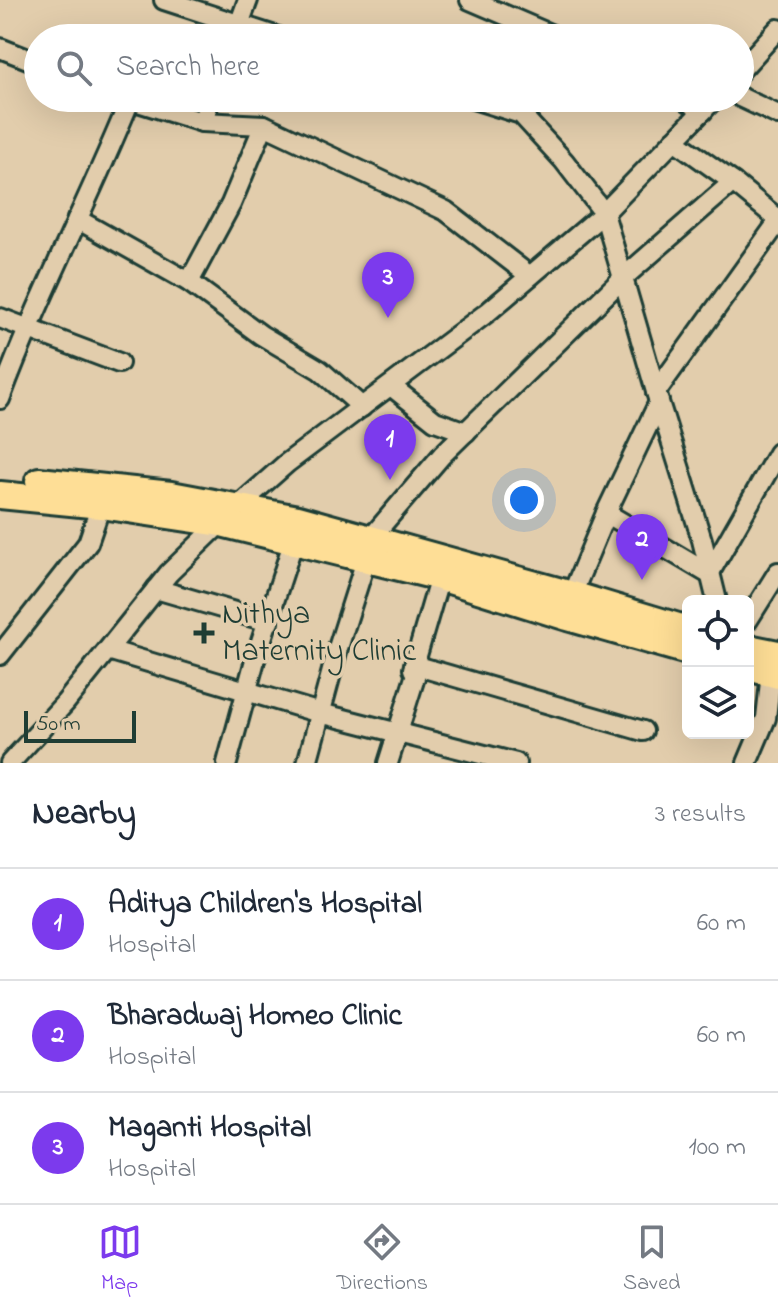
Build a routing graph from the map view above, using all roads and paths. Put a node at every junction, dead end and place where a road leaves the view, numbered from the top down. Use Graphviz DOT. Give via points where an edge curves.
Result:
graph roads {
  1 [pos="164,0"];
  2 [pos="248,0"];
  3 [pos="470,0"];
  4 [pos="220,24"];
  5 [pos="239,24"];
  6 [pos="526,24"];
  7 [pos="778,29"];
  8 [pos="0,48"];
  9 [pos="754,56"];
  10 [pos="24,57"];
  11 [pos="754,104"];
  12 [pos="122,112"];
  13 [pos="169,112"];
  14 [pos="206,112"];
  15 [pos="515,112"];
  16 [pos="702,112"];
  17 [pos="778,115"];
  18 [pos="202,122"];
  19 [pos="264,125"];
  20 [pos="674,140"];
  21 [pos="733,182"];
  22 [pos="604,213"];
  23 [pos="77,219"];
  24 [pos="778,220"];
  25 [pos="530,276"];
  26 [pos="623,278"];
  27 [pos="189,282"];
  28 [pos="0,318"];
  29 [pos="28,328"];
  30 [pos="119,363"];
  31 [pos="391,386"];
  32 [pos="2,387"];
  33 [pos="658,397"];
  34 [pos="362,407"];
  35 [pos="466,432"];
  36 [pos="778,453"];
  37 [pos="0,478"];
  38 [pos="0,495"];
  39 [pos="101,505"];
  40 [pos="606,513"];
  41 [pos="229,515"];
  42 [pos="294,540"];
  43 [pos="368,549"];
  44 [pos="778,572"];
  45 [pos="709,574"];
  46 [pos="440,577"];
  47 [pos="156,589"];
  48 [pos="715,595"];
  49 [pos="568,606"];
  50 [pos="754,610"];
  51 [pos="269,622"];
  52 [pos="682,629"];
  53 [pos="682,649"];
  54 [pos="108,650"];
  55 [pos="754,653"];
  56 [pos="0,655"];
  57 [pos="414,665"];
  58 [pos="769,667"];
  59 [pos="247,691"];
  60 [pos="320,713"];
  61 [pos="643,731"];
  62 [pos="397,732"];
  63 [pos="10,763"];
  64 [pos="227,763"];
  65 [pos="307,763"];
  66 [pos="388,763"];
  67 [pos="516,763"];
  68 [pos="747,763"];
  1 -- 4 [label="street"];
  2 -- 5 [label="street"];
  3 -- 6 [label="street"];
  7 -- 9 [label="street"];
  8 -- 10 [label="street"];
  11 -- 17 [label="street"];
  12 -- 23 [label="street"];
  13 -- 18 [label="street"];
  14 -- 18 [label="street"];
  15 -- 22 [label="street" via="564,161"];
  16 -- 20 [label="street"];
  18 -- 19 [label="street"];
  19 -- 25 [label="street" via="446,211"];
  19 -- 27 [label="street" via="231,204"];
  20 -- 21 [label="street"];
  20 -- 22 [label="street"];
  21 -- 24 [label="street"];
  21 -- 26 [label="street"];
  22 -- 25 [label="street"];
  22 -- 26 [label="street"];
  23 -- 27 [label="street"];
  23 -- 29 [label="street"];
  24 -- 33 [label="street"];
  25 -- 31 [label="street"];
  26 -- 33 [label="street"];
  26 -- 35 [label="street"];
  27 -- 34 [label="street" via="320,370"];
  28 -- 29 [label="street"];
  29 -- 30 [label="street"];
  29 -- 32 [label="street"];
  31 -- 34 [label="street"];
  31 -- 35 [label="street" via="435,421"];
  33 -- 40 [label="street"];
  33 -- 45 [label="street"];
  34 -- 41 [label="street"];
  35 -- 43 [label="street"];
  36 -- 45 [label="street"];
  37 -- 41 [label="highway" via="156,493"];
  38 -- 39 [label="highway"];
  39 -- 41 [label="highway"];
  39 -- 56 [label="street" via="88,543"];
  40 -- 45 [label="street"];
  40 -- 49 [label="street"];
  41 -- 42 [label="highway"];
  41 -- 43 [label="highway" via="298,519"];
  41 -- 47 [label="street"];
  42 -- 43 [label="highway"];
  42 -- 51 [label="street"];
  43 -- 46 [label="highway"];
  43 -- 49 [label="highway"];
  43 -- 60 [label="street"];
  44 -- 50 [label="street"];
  45 -- 48 [label="street"];
  46 -- 49 [label="highway"];
  46 -- 57 [label="street"];
  47 -- 51 [label="street"];
  47 -- 54 [label="street"];
  49 -- 52 [label="highway"];
  49 -- 53 [label="highway"];
  51 -- 59 [label="street"];
  54 -- 59 [label="street"];
  54 -- 63 [label="street"];
  55 -- 58 [label="highway"];
  57 -- 61 [label="street"];
  57 -- 62 [label="street" via="416,674"];
  58 -- 68 [label="street" via="766,718"];
  59 -- 60 [label="street"];
  59 -- 64 [label="street"];
  60 -- 62 [label="street"];
  60 -- 65 [label="street"];
  62 -- 66 [label="street"];
  62 -- 67 [label="street"];
}
